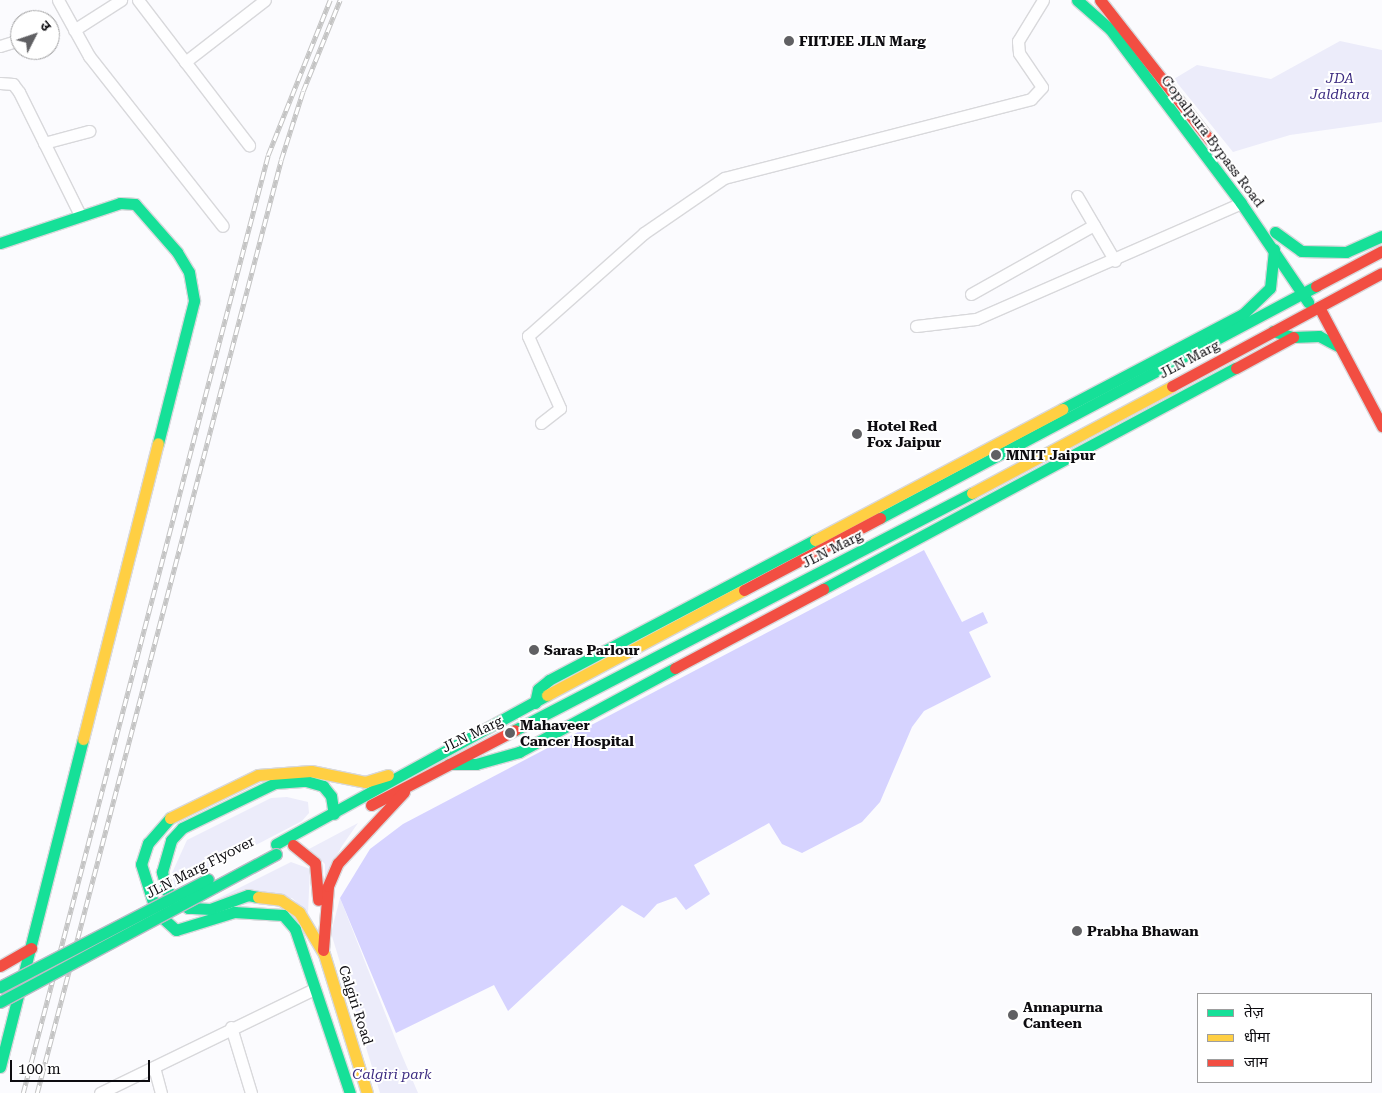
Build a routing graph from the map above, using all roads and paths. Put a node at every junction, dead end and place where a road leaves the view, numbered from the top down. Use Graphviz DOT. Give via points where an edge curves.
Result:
graph roads {
  1 [pos="58,0"];
  2 [pos="122,0"];
  3 [pos="138,0"];
  4 [pos="265,0"];
  5 [pos="1043,0"];
  6 [pos="1077,0"];
  7 [pos="1100,0"];
  8 [pos="1119,19"];
  9 [pos="1110,29"];
  10 [pos="74,30"];
  11 [pos="185,62"];
  12 [pos="0,83"];
  13 [pos="88,131"];
  14 [pos="44,143"];
  15 [pos="249,145"];
  16 [pos="1077,196"];
  17 [pos="1241,203"];
  18 [pos="80,215"];
  19 [pos="1094,225"];
  20 [pos="223,226"];
  21 [pos="1275,232"];
  22 [pos="1382,236"];
  23 [pos="1,241"];
  24 [pos="1274,249"];
  25 [pos="1382,251"];
  26 [pos="1115,262"];
  27 [pos="1382,273"];
  28 [pos="1306,290"];
  29 [pos="971,294"];
  30 [pos="1316,309"];
  31 [pos="916,326"];
  32 [pos="1273,331"];
  33 [pos="1293,337"];
  34 [pos="1340,346"];
  35 [pos="1109,384"];
  36 [pos="1170,386"];
  37 [pos="1176,398"];
  38 [pos="1073,414"];
  39 [pos="541,423"];
  40 [pos="1382,426"];
  41 [pos="954,473"];
  42 [pos="447,764"];
  43 [pos="410,768"];
  44 [pos="411,784"];
  45 [pos="334,814"];
  46 [pos="293,845"];
  47 [pos="276,849"];
  48 [pos="311,931"];
  49 [pos="300,944"];
  50 [pos="31,948"];
  51 [pos="324,954"];
  52 [pos="0,966"];
  53 [pos="0,987"];
  54 [pos="314,989"];
  55 [pos="0,1002"];
  56 [pos="16,1009"];
  57 [pos="0,1020"];
  58 [pos="231,1027"];
  59 [pos="0,1067"];
  60 [pos="154,1067"];
  61 [pos="100,1093"];
  62 [pos="161,1093"];
  63 [pos="251,1093"];
  64 [pos="350,1093"];
  65 [pos="367,1093"];
  1 -- 10 [label="street"];
  2 -- 10 [label="street"];
  3 -- 11 [label="street"];
  4 -- 11 [label="street"];
  5 -- 39 [label="street" via="1018,41 1019,53 1042,87 1031,99 724,178 644,233 528,336 560,408"];
  6 -- 9 [label="main road, Gopalpura Bypass Road"];
  7 -- 8 [label="main road, Gopalpura Bypass Road"];
  8 -- 9 [label="main road"];
  8 -- 21 [label="main road, Gopalpura Bypass Road"];
  9 -- 17 [label="main road, Gopalpura Bypass Road"];
  10 -- 20 [label="street" via="89,56"];
  11 -- 15 [label="street"];
  12 -- 14 [label="street" via="13,84 19,92"];
  13 -- 14 [label="street"];
  14 -- 18 [label="street"];
  16 -- 19 [label="street"];
  17 -- 24 [label="main road, Gopalpura Bypass Road"];
  17 -- 26 [label="street"];
  18 -- 23 [label="main road"];
  18 -- 50 [label="main road" via="120,203 142,208 189,272 194,301"];
  19 -- 26 [label="street"];
  19 -- 29 [label="street"];
  21 -- 22 [label="main road" via="1301,251 1346,252"];
  21 -- 28 [label="main road, Gopalpura Bypass Road" via="1303,271"];
  24 -- 28 [label="main road, Gopalpura Bypass Road"];
  24 -- 35 [label="main road" via="1270,288 1262,299"];
  25 -- 28 [label="main road, JLN Marg"];
  26 -- 31 [label="street" via="976,319"];
  27 -- 30 [label="main road, JLN Marg"];
  28 -- 30 [label="main road"];
  28 -- 38 [label="main road, JLN Marg"];
  30 -- 32 [label="main road, JLN Marg"];
  30 -- 34 [label="main road"];
  32 -- 33 [label="main road"];
  32 -- 36 [label="main road, JLN Marg"];
  33 -- 34 [label="main road" via="1319,336"];
  33 -- 37 [label="main road"];
  34 -- 40 [label="main road"];
  35 -- 38 [label="main road"];
  35 -- 41 [label="main road"];
  36 -- 37 [label="main road"];
  36 -- 42 [label="main road, JLN Marg" via="925,518"];
  37 -- 42 [label="main road" via="519,752 476,764"];
  38 -- 41 [label="main road, JLN Marg"];
  41 -- 43 [label="main road, JLN Marg"];
  42 -- 44 [label="main road, JLN Marg"];
  43 -- 45 [label="main road, JLN Marg Flyover"];
  43 -- 49 [label="main road" via="365,782 311,771 258,775 165,821 148,843 141,864 145,884 165,923 176,930 234,912 262,910 283,915"];
  44 -- 46 [label="main road, JLN Marg"];
  44 -- 51 [label="main road" via="338,863 328,886 322,936"];
  45 -- 47 [label="main road, JLN Marg Flyover"];
  45 -- 48 [label="main road" via="331,796 323,786 306,781 275,782 182,828 164,858 162,872 167,890 188,908 210,909 248,895 270,897 299,912"];
  46 -- 47 [label="main road, JLN Marg Flyover"];
  46 -- 48 [label="main road" via="315,863 318,873"];
  47 -- 53 [label="main road, JLN Marg Flyover, bridge"];
  47 -- 55 [label="main road, JLN Marg Flyover, bridge"];
  48 -- 49 [label="main road"];
  48 -- 51 [label="main road"];
  49 -- 54 [label="main road"];
  50 -- 52 [label="main road"];
  50 -- 56 [label="main road"];
  51 -- 65 [label="main road, Calgiri Road"];
  54 -- 58 [label="street"];
  54 -- 64 [label="main road"];
  56 -- 57 [label="main road"];
  56 -- 59 [label="main road"];
  58 -- 60 [label="street"];
  58 -- 63 [label="street"];
  60 -- 61 [label="street"];
  60 -- 62 [label="street"];
}
